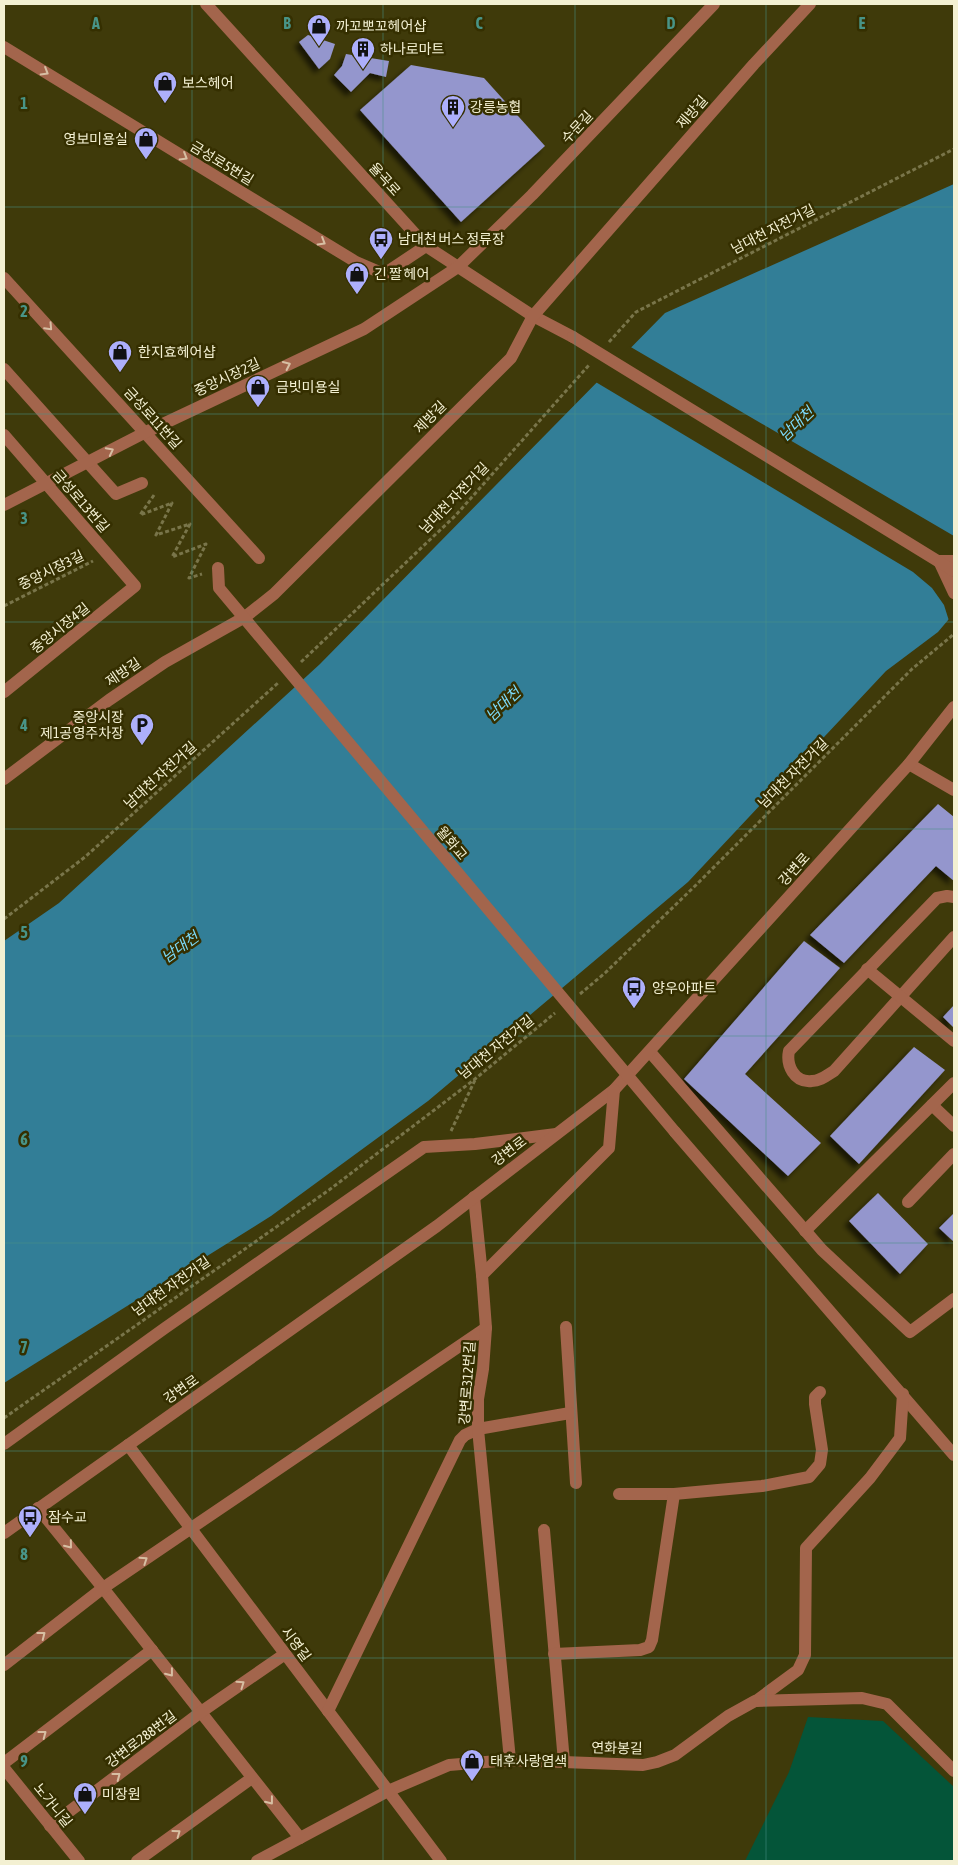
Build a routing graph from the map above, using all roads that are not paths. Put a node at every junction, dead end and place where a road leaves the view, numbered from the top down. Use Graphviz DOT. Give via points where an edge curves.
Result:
graph roads {
  1 [pos="206,4"];
  2 [pos="714,4"];
  3 [pos="810,4"];
  4 [pos="4,47"];
  5 [pos="426,246"];
  6 [pos="458,267"];
  7 [pos="4,278"];
  8 [pos="533,316"];
  9 [pos="4,370"];
  10 [pos="146,432"];
  11 [pos="4,435"];
  12 [pos="87,463"];
  13 [pos="46,484"];
  14 [pos="146,488"];
  15 [pos="4,505"];
  16 [pos="259,558"];
  17 [pos="954,560"];
  18 [pos="939,561"];
  19 [pos="218,568"];
  20 [pos="954,570"];
  21 [pos="135,586"];
  22 [pos="954,593"];
  23 [pos="4,692"];
  24 [pos="954,707"];
  25 [pos="909,764"];
  26 [pos="4,779"];
  27 [pos="954,790"];
  28 [pos="954,898"];
  29 [pos="954,937"];
  30 [pos="867,969"];
  31 [pos="901,996"];
  32 [pos="954,1041"];
  33 [pos="650,1052"];
  34 [pos="954,1083"];
  35 [pos="614,1090"];
  36 [pos="932,1104"];
  37 [pos="954,1126"];
  38 [pos="557,1134"];
  39 [pos="954,1154"];
  40 [pos="474,1197"];
  41 [pos="908,1202"];
  42 [pos="805,1231"];
  43 [pos="482,1275"];
  44 [pos="954,1299"];
  45 [pos="566,1327"];
  46 [pos="486,1328"];
  47 [pos="820,1392"];
  48 [pos="903,1394"];
  49 [pos="570,1413"];
  50 [pos="478,1429"];
  51 [pos="4,1444"];
  52 [pos="128,1445"];
  53 [pos="954,1455"];
  54 [pos="576,1483"];
  55 [pos="620,1494"];
  56 [pos="674,1494"];
  57 [pos="38,1508"];
  58 [pos="190,1528"];
  59 [pos="544,1530"];
  60 [pos="4,1532"];
  61 [pos="104,1588"];
  62 [pos="152,1650"];
  63 [pos="285,1654"];
  64 [pos="554,1654"];
  65 [pos="4,1665"];
  66 [pos="755,1701"];
  67 [pos="328,1711"];
  68 [pos="201,1712"];
  69 [pos="510,1760"];
  70 [pos="564,1762"];
  71 [pos="4,1763"];
  72 [pos="4,1768"];
  73 [pos="954,1771"];
  74 [pos="252,1778"];
  75 [pos="388,1791"];
  76 [pos="50,1826"];
  77 [pos="300,1838"];
  78 [pos="79,1861"];
  79 [pos="137,1861"];
  80 [pos="256,1861"];
  81 [pos="440,1861"];
  1 -- 5 [label="street, 율곡로"];
  2 -- 6 [label="street, 수문길" via="532,196"];
  3 -- 8 [label="street, 제방길"];
  4 -- 5 [label="street, 금성로5번길, one-way" via="356,262 384,274"];
  5 -- 6 [label="street, 율곡로"];
  6 -- 8 [label="street, 율곡로"];
  10 -- 6 [label="street, 중앙시장2길, one-way" via="364,329"];
  7 -- 10 [label="street, 금성로11번길, one-way"];
  8 -- 18 [label="street, 율곡로, bridge" via="573,337"];
  8 -- 26 [label="street, 제방길" via="511,358 274,594 246,617 165,662 109,700"];
  9 -- 12 [label="street"];
  12 -- 10 [label="street, 중앙시장2길, one-way"];
  10 -- 16 [label="street, 금성로11번길"];
  11 -- 13 [label="street, 금성로13번길"];
  12 -- 13 [label="street, 중앙시장2길"];
  12 -- 14 [label="street" via="116,494"];
  13 -- 15 [label="street, 중앙시장2길"];
  13 -- 21 [label="street, 금성로13번길"];
  17 -- 18 [label="street"];
  18 -- 20 [label="street, 율곡로, bridge"];
  18 -- 22 [label="street"];
  19 -- 48 [label="street, 월화교, bridge" via="218,588 675,1132"];
  21 -- 23 [label="street, 중앙시장4길"];
  24 -- 25 [label="street, 강변로"];
  25 -- 27 [label="street"];
  25 -- 33 [label="street, 강변로"];
  28 -- 30 [label="street" via="937,898"];
  29 -- 31 [label="street"];
  30 -- 31 [label="street"];
  30 -- 31 [label="street" via="790,1051 787,1060 791,1071 799,1078 810,1082 834,1071"];
  31 -- 32 [label="street"];
  33 -- 35 [label="street, 강변로"];
  33 -- 42 [label="street"];
  34 -- 36 [label="street"];
  35 -- 38 [label="street, 강변로"];
  35 -- 43 [label="street" via="609,1148"];
  36 -- 37 [label="street"];
  36 -- 42 [label="street"];
  38 -- 40 [label="street, 강변로"];
  38 -- 51 [label="street" via="424,1147"];
  39 -- 41 [label="street"];
  40 -- 43 [label="street, 강변로312번길"];
  40 -- 52 [label="street, 강변로"];
  42 -- 44 [label="street" via="910,1332"];
  43 -- 46 [label="street, 강변로312번길"];
  45 -- 49 [label="street"];
  46 -- 50 [label="street, 강변로312번길"];
  46 -- 58 [label="street"];
  47 -- 56 [label="street" via="815,1397 815,1404 822,1450 820,1464 809,1477 762,1486"];
  48 -- 53 [label="street, 월화교"];
  48 -- 66 [label="street" via="900,1438 870,1478 806,1548 805,1656 798,1670"];
  49 -- 50 [label="street"];
  49 -- 54 [label="street"];
  50 -- 67 [label="street" via="465,1436 456,1447"];
  50 -- 69 [label="street, 강변로312번길"];
  52 -- 57 [label="street, 강변로"];
  52 -- 58 [label="street, 시영길"];
  55 -- 56 [label="street"];
  56 -- 64 [label="street" via="649,1647"];
  57 -- 60 [label="street, 강변로"];
  57 -- 61 [label="street, one-way"];
  61 -- 58 [label="street, one-way"];
  58 -- 63 [label="street, 시영길"];
  59 -- 64 [label="street"];
  61 -- 62 [label="street"];
  65 -- 61 [label="street, one-way"];
  62 -- 68 [label="street, one-way"];
  71 -- 62 [label="street, one-way"];
  63 -- 67 [label="street, 시영길"];
  68 -- 63 [label="street, 강변로288번길, one-way"];
  64 -- 70 [label="street"];
  66 -- 70 [label="street, 연화봉길" via="728,1716 675,1755 657,1762 643,1766"];
  66 -- 73 [label="street, 연화봉길" via="862,1698 887,1704"];
  67 -- 75 [label="street, 시영길"];
  68 -- 74 [label="street"];
  76 -- 68 [label="street, 강변로288번길, one-way"];
  69 -- 70 [label="street, 연화봉길"];
  69 -- 75 [label="street, 연화봉길" via="449,1765"];
  72 -- 76 [label="street, 노가니길"];
  74 -- 77 [label="street, one-way"];
  79 -- 74 [label="street, one-way"];
  75 -- 77 [label="street, 연화봉길"];
  75 -- 81 [label="street, 시영길"];
  76 -- 78 [label="street, 노가니길"];
  77 -- 80 [label="street, 연화봉길"];
}
